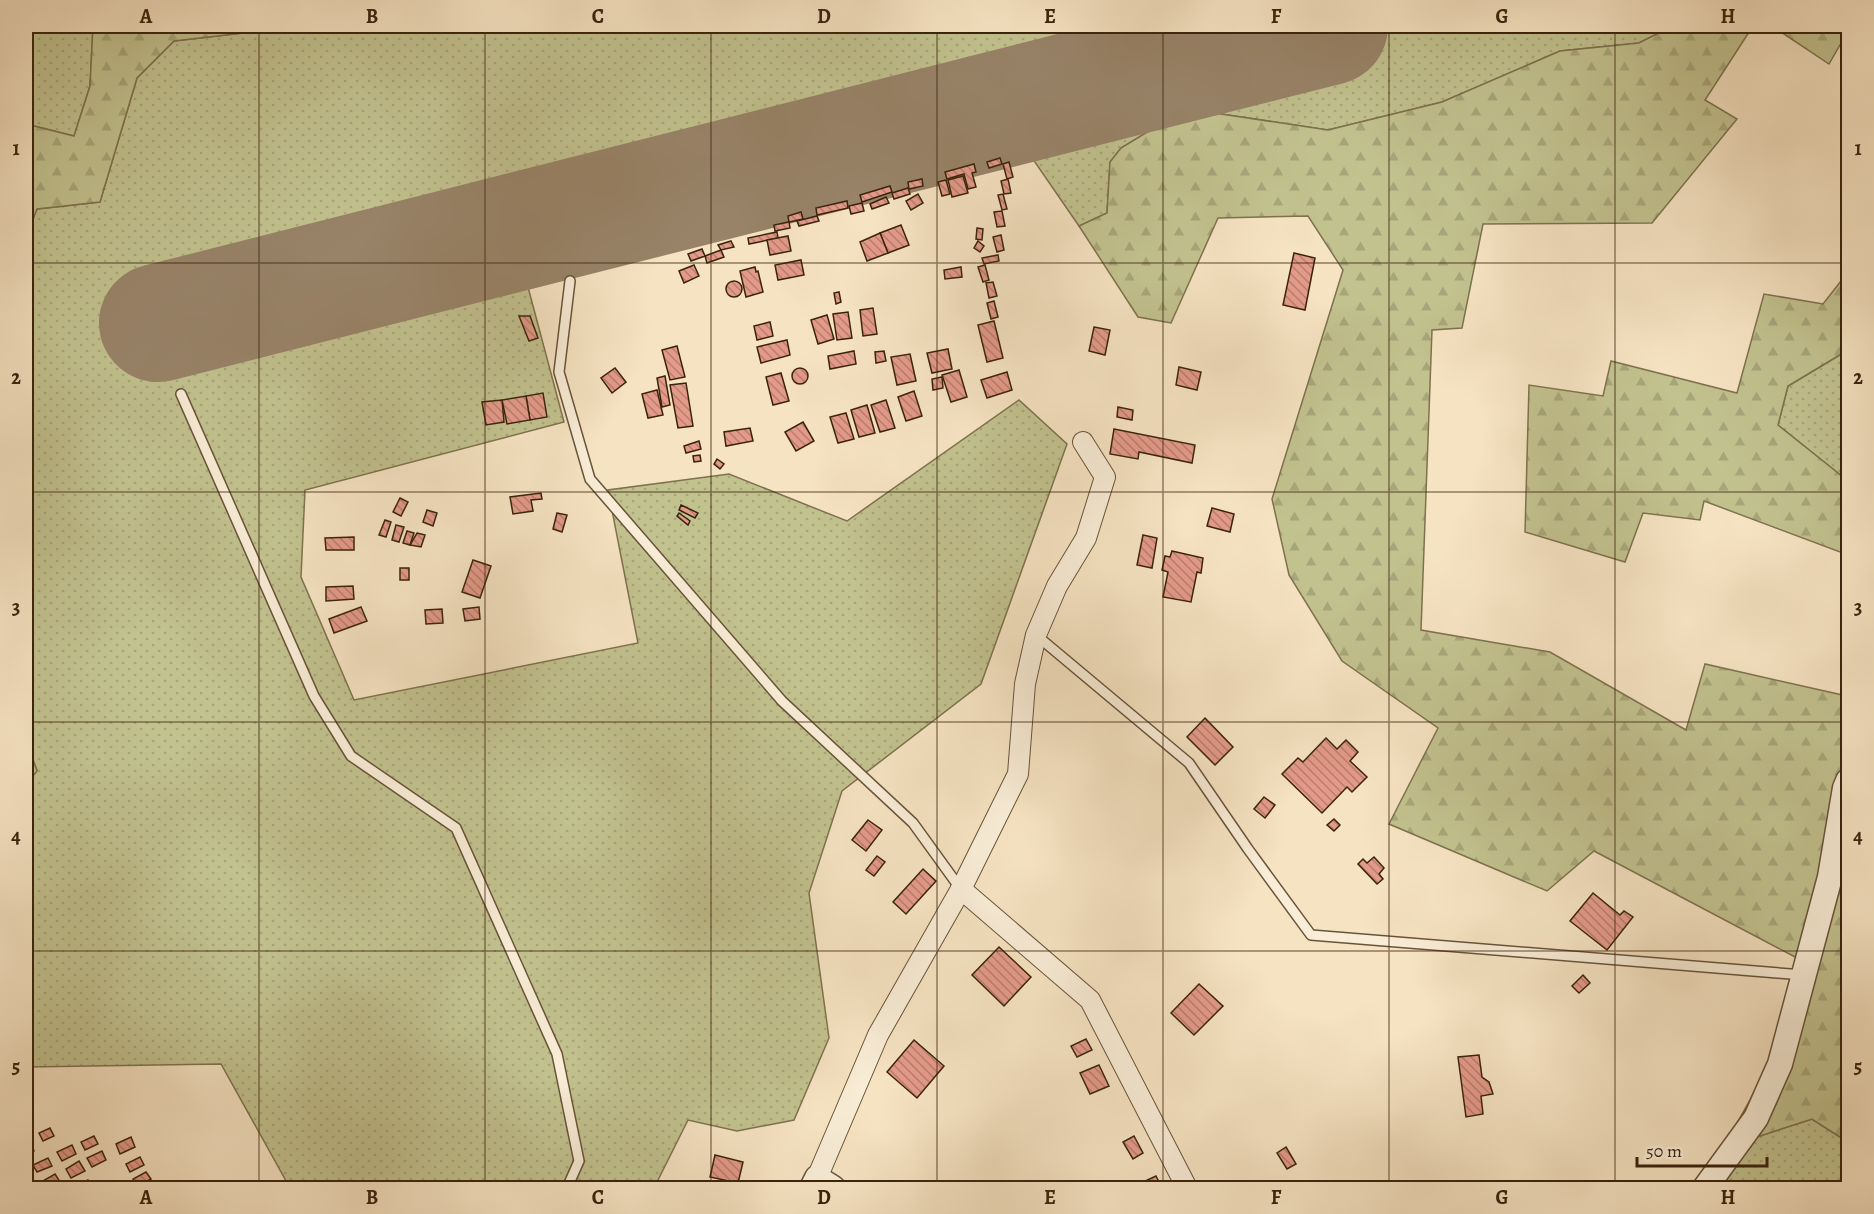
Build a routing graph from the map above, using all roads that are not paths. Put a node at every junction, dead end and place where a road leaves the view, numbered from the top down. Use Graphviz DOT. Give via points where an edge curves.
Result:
graph roads {
  1 [pos="570,280"];
  2 [pos="181,394"];
  3 [pos="1083,442"];
  4 [pos="1036,635"];
  5 [pos="1848,781"];
  6 [pos="961,889"];
  7 [pos="1805,975"];
  8 [pos="820,1185"];
  9 [pos="567,1188"];
  10 [pos="1187,1188"];
  11 [pos="1706,1188"];
  1 -- 6 [label="lane" via="559,372 590,479 782,701 913,823"];
  2 -- 9 [label="lane" via="314,696 351,756 456,828 557,1054 579,1161"];
  3 -- 4 [label="street" via="1106,477 1086,538 1057,586"];
  4 -- 6 [label="street" via="1025,684 1018,774"];
  4 -- 7 [label="lane" via="1189,763 1311,934"];
  5 -- 7 [label="street" via="1830,877"];
  6 -- 8 [label="street" via="878,1035"];
  6 -- 10 [label="street" via="1090,1000"];
  7 -- 11 [label="street" via="1780,1064 1761,1107"];
}
